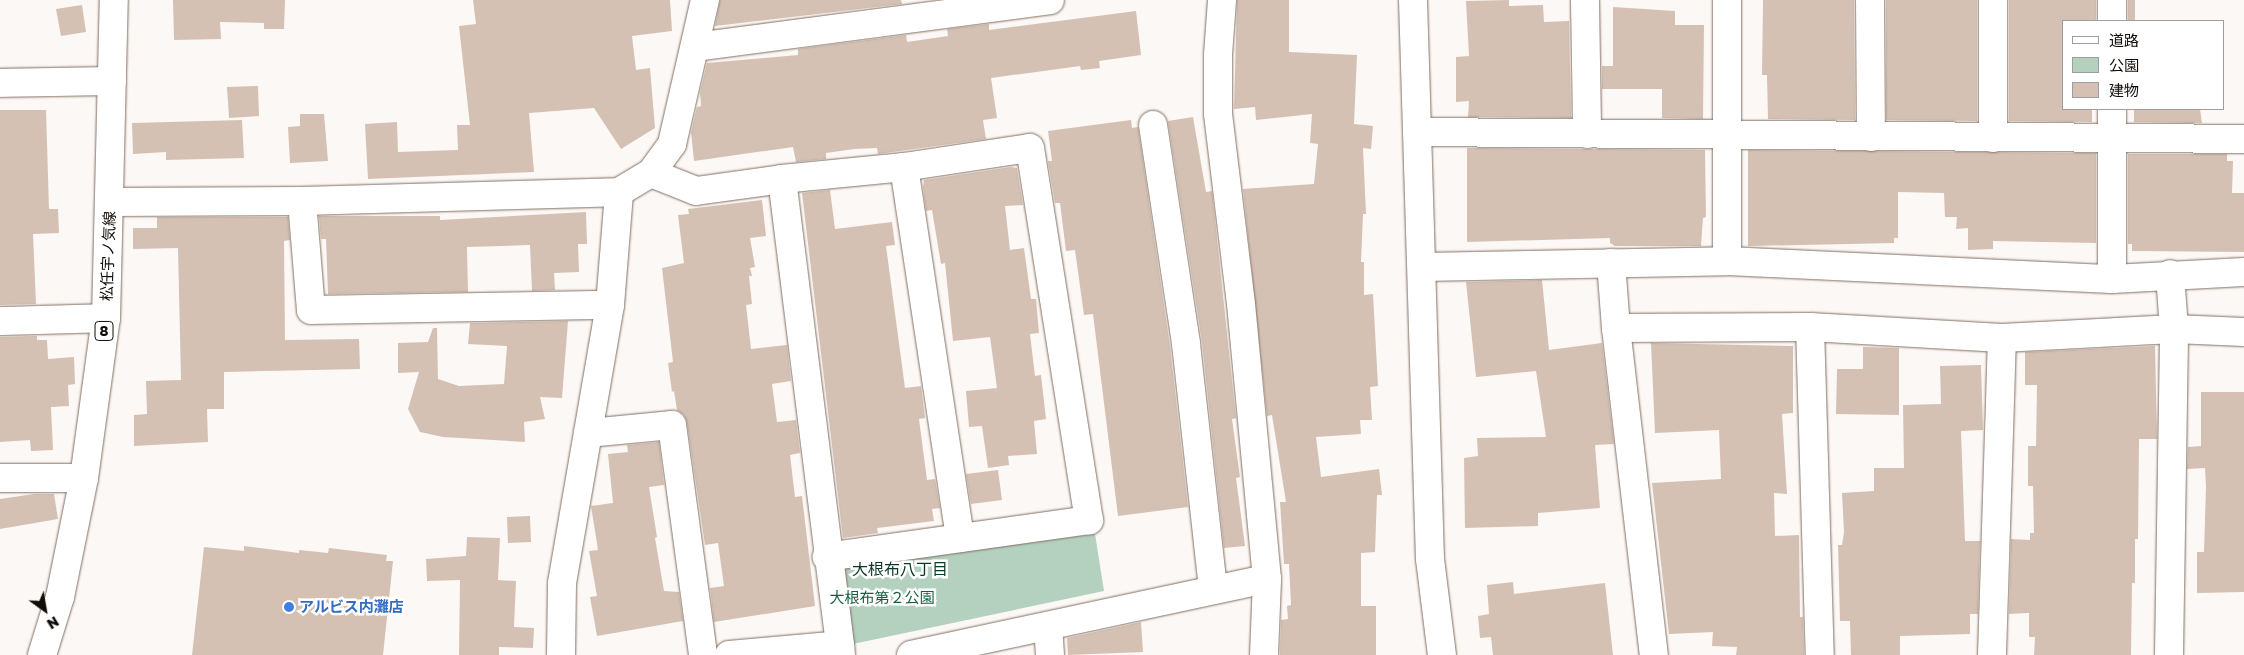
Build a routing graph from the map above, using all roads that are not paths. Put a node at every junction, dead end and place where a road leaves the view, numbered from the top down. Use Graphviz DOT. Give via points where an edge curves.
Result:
graph roads {
  1 [pos="114,0"];
  2 [pos="705,0"];
  3 [pos="1050,0"];
  4 [pos="1222,0"];
  5 [pos="1413,0"];
  6 [pos="1585,0"];
  7 [pos="1727,0"];
  8 [pos="1870,0"];
  9 [pos="1993,0"];
  10 [pos="2112,0"];
  11 [pos="2112,20"];
  12 [pos="695,47"];
  13 [pos="112,81"];
  14 [pos="0,83"];
  15 [pos="2112,110"];
  16 [pos="1153,125"];
  17 [pos="1417,132"];
  18 [pos="1587,134"];
  19 [pos="1725,136"];
  20 [pos="1871,138"];
  21 [pos="1992,138"];
  22 [pos="2244,139"];
  23 [pos="2112,140"];
  24 [pos="904,167"];
  25 [pos="651,173"];
  26 [pos="782,179"];
  27 [pos="619,192"];
  28 [pos="302,201"];
  29 [pos="110,202"];
  30 [pos="1727,261"];
  31 [pos="1611,263"];
  32 [pos="1422,267"];
  33 [pos="2244,272"];
  34 [pos="2170,274"];
  35 [pos="2112,279"];
  36 [pos="610,305"];
  37 [pos="106,318"];
  38 [pos="0,322"];
  39 [pos="1810,327"];
  40 [pos="1616,328"];
  41 [pos="2174,329"];
  42 [pos="2244,332"];
  43 [pos="2002,338"];
  44 [pos="588,433"];
  45 [pos="0,478"];
  46 [pos="84,478"];
  47 [pos="960,538"];
  48 [pos="828,557"];
  49 [pos="1267,579"];
  50 [pos="1213,590"];
  51 [pos="1048,626"];
  52 [pos="841,650"];
  53 [pos="42,655"];
  54 [pos="561,655"];
  55 [pos="703,655"];
  56 [pos="729,655"];
  57 [pos="910,655"];
  58 [pos="1050,655"];
  59 [pos="1264,655"];
  60 [pos="1442,655"];
  61 [pos="1654,655"];
  62 [pos="1820,655"];
  63 [pos="1992,655"];
  64 [pos="2170,655"];
  1 -- 13 [label="street, 松任宇ノ気線 / 8"];
  2 -- 12 [label="street"];
  3 -- 12 [label="street"];
  4 -- 49 [label="street" via="1218,113 1241,304"];
  5 -- 17 [label="street"];
  6 -- 18 [label="street"];
  7 -- 19 [label="street"];
  8 -- 20 [label="street"];
  9 -- 21 [label="street"];
  10 -- 11 [label="street"];
  12 -- 25 [label="street" via="672,144"];
  13 -- 14 [label="street"];
  13 -- 29 [label="street, 松任宇ノ気線 / 8"];
  15 -- 23 [label="street"];
  16 -- 50 [label="street" via="1186,344"];
  17 -- 18 [label="street"];
  17 -- 32 [label="street"];
  18 -- 19 [label="street"];
  19 -- 20 [label="street"];
  19 -- 30 [label="street"];
  20 -- 21 [label="street"];
  21 -- 23 [label="street"];
  22 -- 23 [label="street"];
  23 -- 35 [label="street"];
  24 -- 26 [label="street"];
  24 -- 47 [label="street"];
  24 -- 47 [label="street" via="1030,148 1089,520"];
  25 -- 26 [label="street" via="696,191"];
  25 -- 27 [label="street"];
  26 -- 48 [label="street"];
  27 -- 28 [label="street"];
  27 -- 36 [label="street"];
  28 -- 29 [label="street"];
  28 -- 36 [label="street" via="311,310"];
  29 -- 37 [label="street, 松任宇ノ気線 / 8"];
  30 -- 31 [label="street"];
  30 -- 35 [label="street"];
  31 -- 32 [label="street"];
  31 -- 40 [label="street"];
  32 -- 60 [label="street" via="1430,559"];
  33 -- 34 [label="street"];
  34 -- 35 [label="street"];
  34 -- 41 [label="street"];
  36 -- 44 [label="street"];
  37 -- 38 [label="street"];
  37 -- 46 [label="street, 松任宇ノ気線 / 8"];
  39 -- 40 [label="street"];
  39 -- 43 [label="street"];
  39 -- 62 [label="street"];
  40 -- 61 [label="street"];
  41 -- 42 [label="street"];
  41 -- 43 [label="street"];
  41 -- 64 [label="street"];
  43 -- 63 [label="street"];
  44 -- 54 [label="street" via="562,583"];
  44 -- 55 [label="street" via="672,425"];
  45 -- 46 [label="street"];
  46 -- 53 [label="street, 松任宇ノ気線 / 8" via="60,597"];
  47 -- 48 [label="street"];
  48 -- 52 [label="street"];
  49 -- 50 [label="street"];
  49 -- 59 [label="street"];
  50 -- 51 [label="street"];
  51 -- 57 [label="street"];
  51 -- 58 [label="street"];
  52 -- 56 [label="street"];
}
